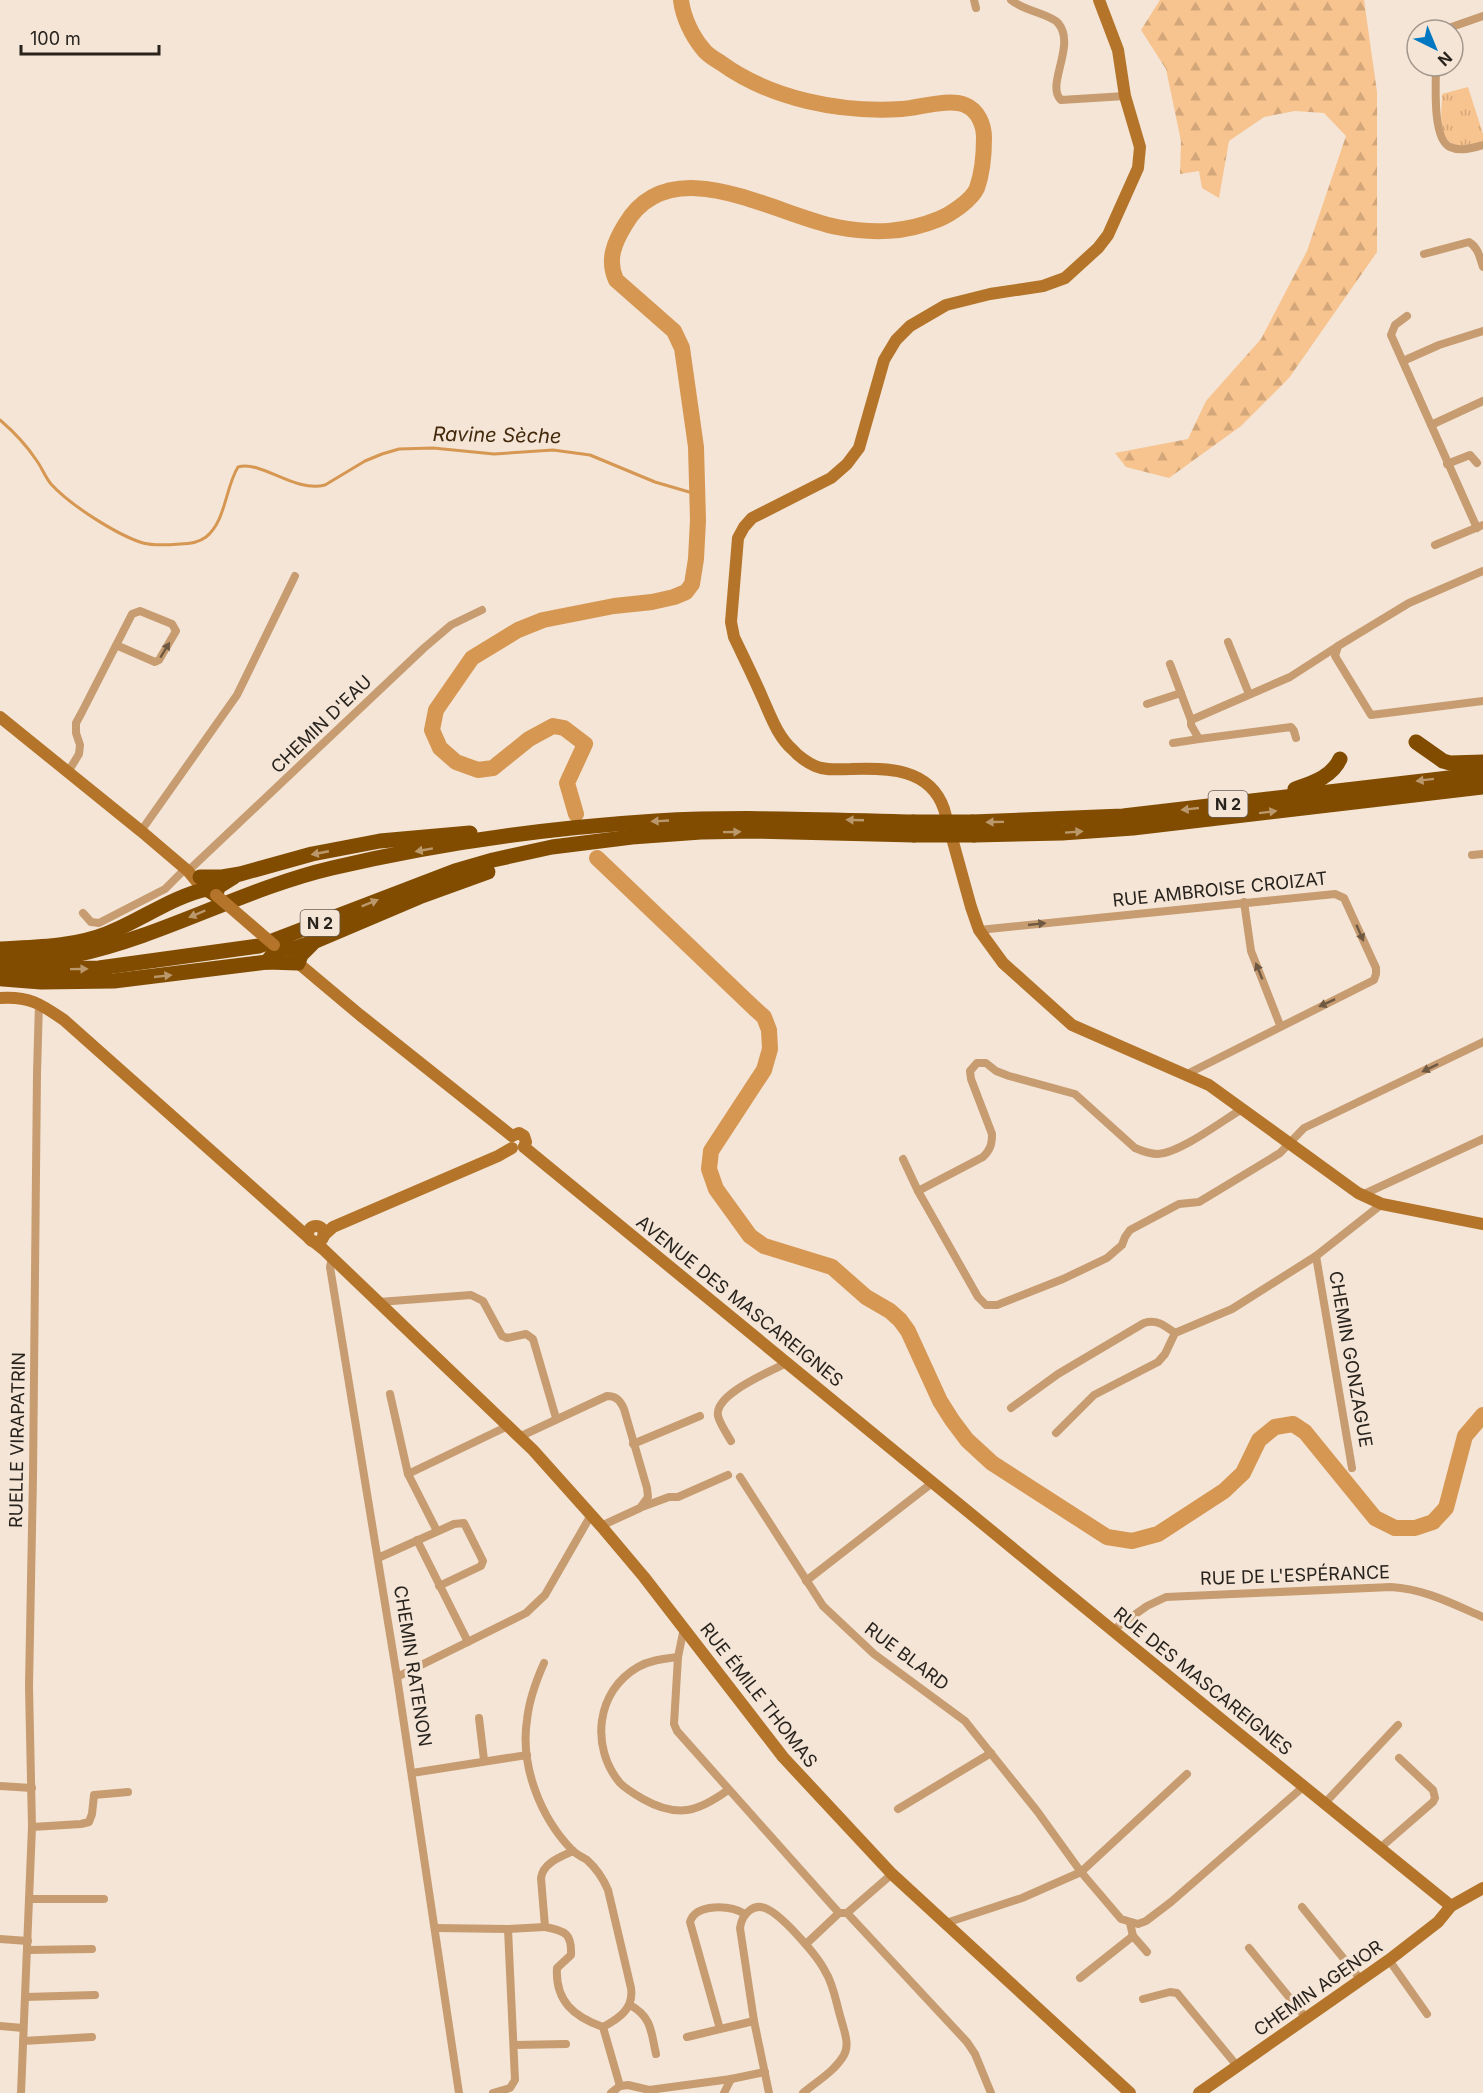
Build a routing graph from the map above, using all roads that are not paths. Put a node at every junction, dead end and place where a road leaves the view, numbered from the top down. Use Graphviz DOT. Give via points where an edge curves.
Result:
graph roads {
  1 [pos="1011,0"];
  2 [pos="1100,0"];
  3 [pos="1483,16"];
  4 [pos="1465,22"];
  5 [pos="1436,78"];
  6 [pos="1125,96"];
  7 [pos="1483,145"];
  8 [pos="1424,254"];
  9 [pos="1483,267"];
  10 [pos="1407,316"];
  11 [pos="1483,331"];
  12 [pos="1403,361"];
  13 [pos="1483,401"];
  14 [pos="1431,425"];
  15 [pos="1477,463"];
  16 [pos="1447,464"];
  17 [pos="1480,526"];
  18 [pos="1435,545"];
  19 [pos="1483,571"];
  20 [pos="295,576"];
  21 [pos="482,610"];
  22 [pos="1228,642"];
  23 [pos="116,645"];
  24 [pos="1338,646"];
  25 [pos="1170,664"];
  26 [pos="1181,693"];
  27 [pos="1249,694"];
  28 [pos="1483,701"];
  29 [pos="1147,704"];
  30 [pos="0,717"];
  31 [pos="1191,720"];
  32 [pos="1296,738"];
  33 [pos="1199,739"];
  34 [pos="1416,742"];
  35 [pos="1173,743"];
  36 [pos="1340,759"];
  37 [pos="1483,762"];
  38 [pos="68,772"];
  39 [pos="1483,774"];
  40 [pos="1483,787"];
  41 [pos="1271,798"];
  42 [pos="913,829"];
  43 [pos="973,829"];
  44 [pos="141,831"];
  45 [pos="502,836"];
  46 [pos="632,837"];
  47 [pos="1483,854"];
  48 [pos="1472,855"];
  49 [pos="197,880"];
  50 [pos="1244,902"];
  51 [pos="83,914"];
  52 [pos="979,930"];
  53 [pos="313,942"];
  54 [pos="276,946"];
  55 [pos="0,949"];
  56 [pos="0,959"];
  57 [pos="267,962"];
  58 [pos="298,963"];
  59 [pos="0,970"];
  60 [pos="0,979"];
  61 [pos="0,999"];
  62 [pos="39,1003"];
  63 [pos="1280,1025"];
  64 [pos="1483,1042"];
  65 [pos="1187,1074"];
  66 [pos="1242,1109"];
  67 [pos="1483,1139"];
  68 [pos="516,1144"];
  69 [pos="1290,1144"];
  70 [pos="903,1159"];
  71 [pos="918,1191"];
  72 [pos="1362,1195"];
  73 [pos="1382,1204"];
  74 [pos="1483,1224"];
  75 [pos="321,1238"];
  76 [pos="1316,1256"];
  77 [pos="379,1302"];
  78 [pos="1174,1333"];
  79 [pos="786,1363"];
  80 [pos="390,1394"];
  81 [pos="1011,1408"];
  82 [pos="700,1416"];
  83 [pos="556,1418"];
  84 [pos="508,1426"];
  85 [pos="1056,1434"];
  86 [pos="519,1437"];
  87 [pos="731,1441"];
  88 [pos="633,1444"];
  89 [pos="1352,1468"];
  90 [pos="408,1474"];
  91 [pos="728,1475"];
  92 [pos="740,1477"];
  93 [pos="932,1483"];
  94 [pos="640,1508"];
  95 [pos="591,1515"];
  96 [pos="601,1526"];
  97 [pos="437,1531"];
  98 [pos="417,1540"];
  99 [pos="378,1558"];
  100 [pos="806,1581"];
  101 [pos="439,1586"];
  102 [pos="1483,1617"];
  103 [pos="684,1629"];
  104 [pos="1113,1630"];
  105 [pos="468,1642"];
  106 [pos="678,1657"];
  107 [pos="544,1663"];
  108 [pos="397,1677"];
  109 [pos="479,1718"];
  110 [pos="1398,1725"];
  111 [pos="991,1753"];
  112 [pos="527,1755"];
  113 [pos="1398,1758"];
  114 [pos="484,1760"];
  115 [pos="412,1773"];
  116 [pos="1187,1774"];
  117 [pos="0,1786"];
  118 [pos="1303,1787"];
  119 [pos="32,1788"];
  120 [pos="728,1790"];
  121 [pos="128,1792"];
  122 [pos="1324,1804"];
  123 [pos="898,1809"];
  124 [pos="32,1827"];
  125 [pos="1380,1848"];
  126 [pos="573,1851"];
  127 [pos="1080,1872"];
  128 [pos="892,1874"];
  129 [pos="1483,1888"];
  130 [pos="29,1899"];
  131 [pos="104,1899"];
  132 [pos="1451,1905"];
  133 [pos="1302,1907"];
  134 [pos="843,1913"];
  135 [pos="745,1914"];
  136 [pos="946,1923"];
  137 [pos="1130,1923"];
  138 [pos="546,1927"];
  139 [pos="435,1928"];
  140 [pos="508,1929"];
  141 [pos="1133,1936"];
  142 [pos="0,1939"];
  143 [pos="806,1944"];
  144 [pos="28,1946"];
  145 [pos="1249,1948"];
  146 [pos="92,1949"];
  147 [pos="1147,1952"];
  148 [pos="1389,1960"];
  149 [pos="1080,1978"];
  150 [pos="1361,1980"];
  151 [pos="95,1995"];
  152 [pos="25,1996"];
  153 [pos="1143,1999"];
  154 [pos="630,2005"];
  155 [pos="1427,2013"];
  156 [pos="1306,2019"];
  157 [pos="754,2021"];
  158 [pos="0,2026"];
  159 [pos="603,2027"];
  160 [pos="23,2028"];
  161 [pos="720,2030"];
  162 [pos="92,2037"];
  163 [pos="687,2037"];
  164 [pos="23,2041"];
  165 [pos="566,2044"];
  166 [pos="514,2045"];
  167 [pos="656,2054"];
  168 [pos="1238,2067"];
  169 [pos="765,2072"];
  170 [pos="731,2079"];
  171 [pos="620,2086"];
  172 [pos="21,2093"];
  173 [pos="459,2093"];
  174 [pos="493,2093"];
  175 [pos="611,2093"];
  176 [pos="724,2093"];
  177 [pos="769,2093"];
  178 [pos="803,2093"];
  179 [pos="991,2093"];
  180 [pos="1130,2093"];
  181 [pos="1199,2093"];
  1 -- 6 [label="street" via="1054,19 1061,28 1063,60 1056,90 1061,100"];
  2 -- 6 [label="street" via="1118,50"];
  3 -- 4 [label="street"];
  5 -- 7 [label="street" via="1442,138 1449,147 1459,149"];
  6 -- 52 [label="street" via="1140,147 1138,168 1108,235 1098,248 1065,278 946,305 910,326 884,360 859,448 847,464 831,478 752,518 738,538 731,622 734,637 781,737 793,751 816,766 900,772 919,777 931,786 939,796"];
  8 -- 9 [label="street" via="1469,242 1477,249"];
  10 -- 12 [label="street" via="1391,332"];
  11 -- 12 [label="street"];
  12 -- 14 [label="street"];
  13 -- 14 [label="street"];
  14 -- 16 [label="street"];
  15 -- 16 [label="street" via="1470,454"];
  16 -- 17 [label="street"];
  17 -- 18 [label="street"];
  19 -- 24 [label="street" via="1410,603"];
  20 -- 44 [label="street" via="237,695"];
  21 -- 49 [label="street, CHEMIN D'EAU" via="451,625 424,648"];
  22 -- 27 [label="street"];
  23 -- 23 [label="street, one-way" via="155,662 176,631 172,624 135,611"];
  23 -- 38 [label="street" via="76,723 79,754"];
  24 -- 27 [label="street" via="1290,677"];
  24 -- 28 [label="street" via="1335,656 1371,715"];
  25 -- 26 [label="street"];
  26 -- 29 [label="street"];
  26 -- 31 [label="street"];
  27 -- 31 [label="street"];
  30 -- 38 [label="street, AVENUE DES MASCAREIGNES"];
  31 -- 33 [label="street"];
  32 -- 33 [label="street" via="1291,727"];
  33 -- 35 [label="street"];
  34 -- 37 [label="highway" via="1443,761"];
  36 -- 41 [label="highway" via="1337,766 1314,783"];
  38 -- 44 [label="street, AVENUE DES MASCAREIGNES"];
  39 -- 41 [label="highway, N 2, one-way"];
  43 -- 40 [label="highway, N 2, one-way" via="1133,828"];
  41 -- 43 [label="highway, N 2, one-way"];
  42 -- 43 [label="highway, N 2, bridge"];
  42 -- 45 [label="highway, N 2, one-way" via="790,819 667,821"];
  46 -- 42 [label="highway, N 2, one-way"];
  44 -- 49 [label="street, AVENUE DES MASCAREIGNES"];
  45 -- 49 [label="highway, one-way" via="474,833 380,841 240,874 218,887"];
  45 -- 56 [label="highway, N 2, one-way" via="314,872 234,898 161,930 72,956"];
  46 -- 53 [label="highway" via="496,869"];
  59 -- 46 [label="highway, N 2, one-way" via="99,968 259,946 455,871 552,848"];
  47 -- 48 [label="street"];
  49 -- 51 [label="street, CHEMIN D'EAU" via="165,890 99,923 91,922"];
  49 -- 54 [label="street, AVENUE DES MASCAREIGNES, bridge"];
  49 -- 55 [label="highway" via="182,897 103,936 60,945"];
  52 -- 50 [label="street, RUE AMBROISE CROIZAT, one-way"];
  63 -- 50 [label="street, one-way" via="1251,951"];
  50 -- 63 [label="street, RUE AMBROISE CROIZAT, one-way" via="1340,895 1376,968 1370,983"];
  52 -- 65 [label="street" via="1003,963 1072,1025"];
  53 -- 54 [label="highway" via="295,948"];
  53 -- 58 [label="highway"];
  54 -- 57 [label="highway"];
  54 -- 58 [label="street, AVENUE DES MASCAREIGNES"];
  57 -- 58 [label="highway"];
  60 -- 57 [label="highway, one-way" via="114,981"];
  58 -- 68 [label="street, AVENUE DES MASCAREIGNES"];
  61 -- 62 [label="street" via="20,998"];
  62 -- 75 [label="street" via="64,1020 294,1224"];
  62 -- 119 [label="street, RUELLE VIRAPATRIN" via="29,1686"];
  63 -- 65 [label="street, RUE AMBROISE CROIZAT"];
  64 -- 69 [label="street, one-way" via="1304,1128"];
  65 -- 66 [label="street"];
  66 -- 69 [label="street"];
  66 -- 71 [label="street" via="1178,1148 1157,1154 1135,1148 1075,1094 976,1063 970,1071 971,1079 992,1134 992,1144 983,1157"];
  67 -- 72 [label="street"];
  68 -- 75 [label="street" via="488,1161"];
  68 -- 79 [label="street, AVENUE DES MASCAREIGNES"];
  69 -- 71 [label="street" via="1280,1154 1199,1202 1179,1204 1131,1230 1116,1252 1064,1279 997,1305 986,1305 976,1293"];
  69 -- 72 [label="street"];
  70 -- 71 [label="street"];
  72 -- 73 [label="street"];
  73 -- 74 [label="street"];
  73 -- 76 [label="street"];
  75 -- 77 [label="street, RUE ÉMILE THOMAS"];
  75 -- 99 [label="street, CHEMIN RATENON" via="330,1267"];
  76 -- 78 [label="street" via="1232,1309"];
  76 -- 89 [label="street, CHEMIN GONZAGUE"];
  77 -- 83 [label="street" via="471,1295 480,1298 502,1336 526,1334 533,1339"];
  77 -- 84 [label="street, RUE ÉMILE THOMAS"];
  78 -- 81 [label="street" via="1160,1322 1144,1323 1058,1374"];
  78 -- 85 [label="street" via="1158,1362 1094,1395"];
  79 -- 87 [label="street" via="734,1391 722,1402 718,1417"];
  79 -- 93 [label="street, AVENUE DES MASCAREIGNES"];
  80 -- 90 [label="street"];
  82 -- 88 [label="street"];
  83 -- 86 [label="street"];
  83 -- 88 [label="street" via="614,1396 624,1409"];
  84 -- 86 [label="street, RUE ÉMILE THOMAS"];
  84 -- 90 [label="street"];
  86 -- 95 [label="street, RUE ÉMILE THOMAS"];
  88 -- 94 [label="street" via="648,1492"];
  90 -- 97 [label="street"];
  91 -- 94 [label="street" via="678,1497"];
  92 -- 100 [label="street, RUE BLARD"];
  93 -- 100 [label="street"];
  93 -- 104 [label="street, RUE DES MASCAREIGNES"];
  94 -- 96 [label="street"];
  95 -- 96 [label="street, RUE ÉMILE THOMAS"];
  95 -- 105 [label="street" via="537,1605"];
  96 -- 103 [label="street, RUE ÉMILE THOMAS"];
  97 -- 98 [label="street"];
  97 -- 101 [label="street" via="464,1523 483,1561 481,1566"];
  98 -- 99 [label="street"];
  98 -- 101 [label="street"];
  99 -- 108 [label="street, CHEMIN RATENON"];
  100 -- 111 [label="street, RUE BLARD" via="823,1606 857,1640 965,1721"];
  101 -- 105 [label="street"];
  102 -- 104 [label="street, RUE DE L'ESPÉRANCE" via="1412,1588 1391,1587 1166,1597"];
  103 -- 106 [label="street"];
  103 -- 128 [label="street, RUE ÉMILE THOMAS" via="783,1757"];
  104 -- 118 [label="street, RUE DES MASCAREIGNES"];
  105 -- 108 [label="street"];
  106 -- 120 [label="street" via="674,1724"];
  106 -- 120 [label="street" via="637,1667 608,1697 600,1738 607,1760 621,1784 654,1805 673,1810 689,1810"];
  107 -- 112 [label="street" via="526,1721"];
  108 -- 115 [label="street, CHEMIN RATENON"];
  109 -- 114 [label="street"];
  110 -- 122 [label="street"];
  111 -- 123 [label="street"];
  111 -- 127 [label="street, RUE BLARD"];
  112 -- 114 [label="street"];
  112 -- 126 [label="street" via="543,1811"];
  113 -- 125 [label="street" via="1433,1791 1435,1798"];
  114 -- 115 [label="street"];
  115 -- 139 [label="street, CHEMIN RATENON"];
  116 -- 127 [label="street"];
  117 -- 119 [label="street"];
  118 -- 122 [label="street, RUE DES MASCAREIGNES"];
  118 -- 137 [label="street" via="1171,1902 1146,1921"];
  119 -- 124 [label="street, RUELLE VIRAPATRIN"];
  120 -- 134 [label="street"];
  121 -- 124 [label="street" via="94,1795 89,1822"];
  122 -- 125 [label="street, RUE DES MASCAREIGNES"];
  124 -- 130 [label="street, RUELLE VIRAPATRIN"];
  125 -- 132 [label="street, RUE DES MASCAREIGNES"];
  126 -- 138 [label="street" via="542,1872"];
  126 -- 154 [label="street" via="596,1868 608,1890 631,1988"];
  127 -- 136 [label="street" via="1022,1898"];
  127 -- 137 [label="street, RUE BLARD" via="1120,1919"];
  128 -- 134 [label="street"];
  128 -- 136 [label="street, RUE ÉMILE THOMAS"];
  129 -- 132 [label="street"];
  130 -- 131 [label="street"];
  130 -- 144 [label="street, RUELLE VIRAPATRIN"];
  132 -- 148 [label="street, CHEMIN AGENOR" via="1438,1922"];
  133 -- 150 [label="street"];
  134 -- 143 [label="street"];
  134 -- 179 [label="street" via="967,2042"];
  135 -- 143 [label="street" via="758,1907 768,1909"];
  135 -- 157 [label="street" via="740,1928"];
  135 -- 161 [label="street" via="725,1907 699,1911 690,1922"];
  136 -- 180 [label="street, RUE ÉMILE THOMAS"];
  137 -- 141 [label="street"];
  138 -- 140 [label="street"];
  138 -- 159 [label="street" via="560,1930 572,1942 571,1955 557,1968 566,2004 583,2019"];
  139 -- 140 [label="street"];
  139 -- 173 [label="street, CHEMIN RATENON"];
  140 -- 166 [label="street"];
  141 -- 147 [label="street"];
  141 -- 149 [label="street"];
  142 -- 144 [label="street"];
  143 -- 178 [label="street" via="826,1971 846,2042 838,2063"];
  144 -- 146 [label="street"];
  144 -- 152 [label="street, RUELLE VIRAPATRIN"];
  145 -- 156 [label="street"];
  148 -- 150 [label="street, CHEMIN AGENOR"];
  148 -- 155 [label="street"];
  150 -- 156 [label="street, CHEMIN AGENOR"];
  151 -- 152 [label="street"];
  152 -- 160 [label="street, RUELLE VIRAPATRIN"];
  153 -- 168 [label="street" via="1177,1993"];
  154 -- 159 [label="street" via="614,2022"];
  154 -- 167 [label="street" via="649,2022"];
  156 -- 168 [label="street, CHEMIN AGENOR"];
  157 -- 161 [label="street"];
  157 -- 169 [label="street"];
  158 -- 160 [label="street"];
  159 -- 171 [label="street"];
  160 -- 164 [label="street, RUELLE VIRAPATRIN"];
  161 -- 163 [label="street"];
  162 -- 164 [label="street"];
  164 -- 172 [label="street, RUELLE VIRAPATRIN"];
  165 -- 166 [label="street"];
  166 -- 174 [label="street" via="513,2084"];
  168 -- 181 [label="street, CHEMIN AGENOR"];
  169 -- 170 [label="street"];
  169 -- 177 [label="street"];
  170 -- 171 [label="street" via="649,2090"];
  170 -- 176 [label="street"];
  171 -- 175 [label="street"];
}
